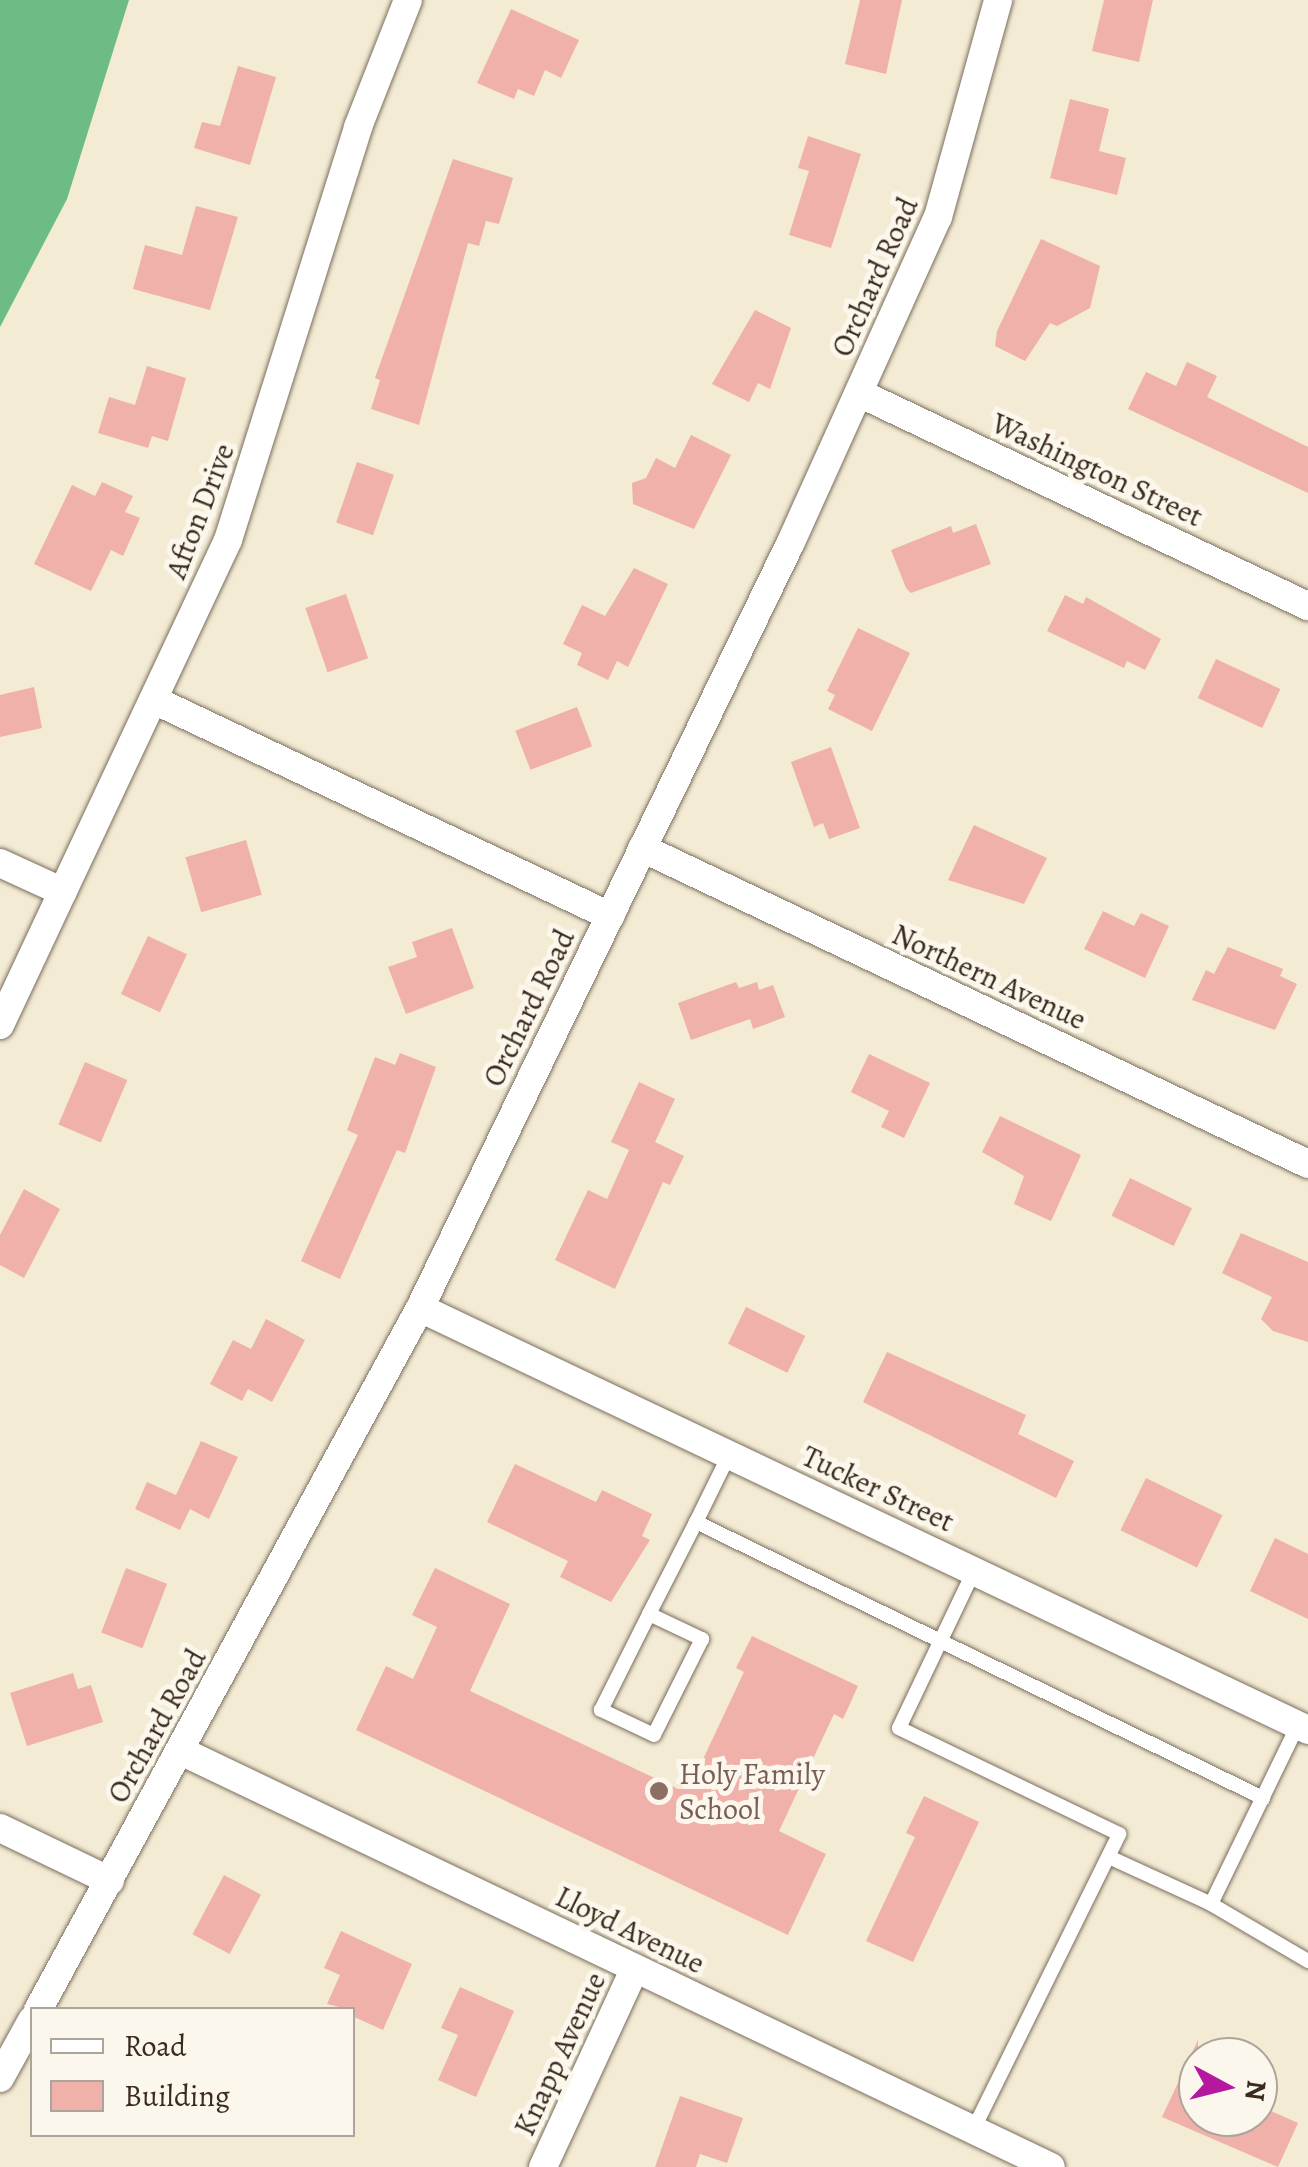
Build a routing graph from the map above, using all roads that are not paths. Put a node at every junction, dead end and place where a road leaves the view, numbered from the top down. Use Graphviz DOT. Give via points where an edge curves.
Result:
graph roads {
  1 [pos="408,0"];
  2 [pos="998,0"];
  3 [pos="859,393"];
  4 [pos="1308,606"];
  5 [pos="154,700"];
  6 [pos="642,848"];
  7 [pos="0,863"];
  8 [pos="63,892"];
  9 [pos="610,916"];
  10 [pos="0,1025"];
  11 [pos="1308,1164"];
  12 [pos="420,1308"];
  13 [pos="729,1455"];
  14 [pos="696,1522"];
  15 [pos="974,1571"];
  16 [pos="649,1614"];
  17 [pos="940,1642"];
  18 [pos="1303,1728"];
  19 [pos="181,1751"];
  20 [pos="1263,1798"];
  21 [pos="0,1828"];
  22 [pos="1108,1858"];
  23 [pos="110,1881"];
  24 [pos="1210,1904"];
  25 [pos="1308,1961"];
  26 [pos="636,1968"];
  27 [pos="40,2007"];
  28 [pos="30,2024"];
  29 [pos="0,2078"];
  30 [pos="973,2130"];
  31 [pos="543,2167"];
  32 [pos="1052,2167"];
  1 -- 5 [label="street, Afton Drive" via="358,126 228,540"];
  2 -- 3 [label="street, Orchard Road" via="953,176"];
  3 -- 4 [label="street, Washington Street"];
  3 -- 6 [label="street, Orchard Road"];
  5 -- 8 [label="street, Afton Drive"];
  5 -- 9 [label="street"];
  6 -- 9 [label="street, Orchard Road"];
  6 -- 11 [label="street, Northern Avenue"];
  7 -- 8 [label="street"];
  8 -- 10 [label="street, Afton Drive"];
  9 -- 12 [label="street, Orchard Road"];
  12 -- 13 [label="street, Tucker Street"];
  12 -- 19 [label="street, Orchard Road"];
  13 -- 14 [label="lane"];
  13 -- 15 [label="street, Tucker Street"];
  14 -- 16 [label="lane"];
  14 -- 17 [label="lane"];
  15 -- 17 [label="lane"];
  15 -- 18 [label="street, Tucker Street"];
  16 -- 16 [label="lane" via="601,1710 654,1736 702,1639"];
  17 -- 20 [label="lane"];
  17 -- 22 [label="lane" via="899,1728 1120,1834"];
  18 -- 20 [label="lane"];
  19 -- 23 [label="street, Orchard Road"];
  19 -- 26 [label="street, Lloyd Avenue"];
  20 -- 24 [label="lane"];
  21 -- 23 [label="street"];
  22 -- 24 [label="lane"];
  22 -- 30 [label="lane"];
  23 -- 27 [label="street, Orchard Road"];
  24 -- 25 [label="lane"];
  26 -- 30 [label="street, Lloyd Avenue"];
  26 -- 31 [label="street, Knapp Avenue"];
  28 -- 29 [label="street"];
  30 -- 32 [label="street, Lloyd Avenue"];
}
